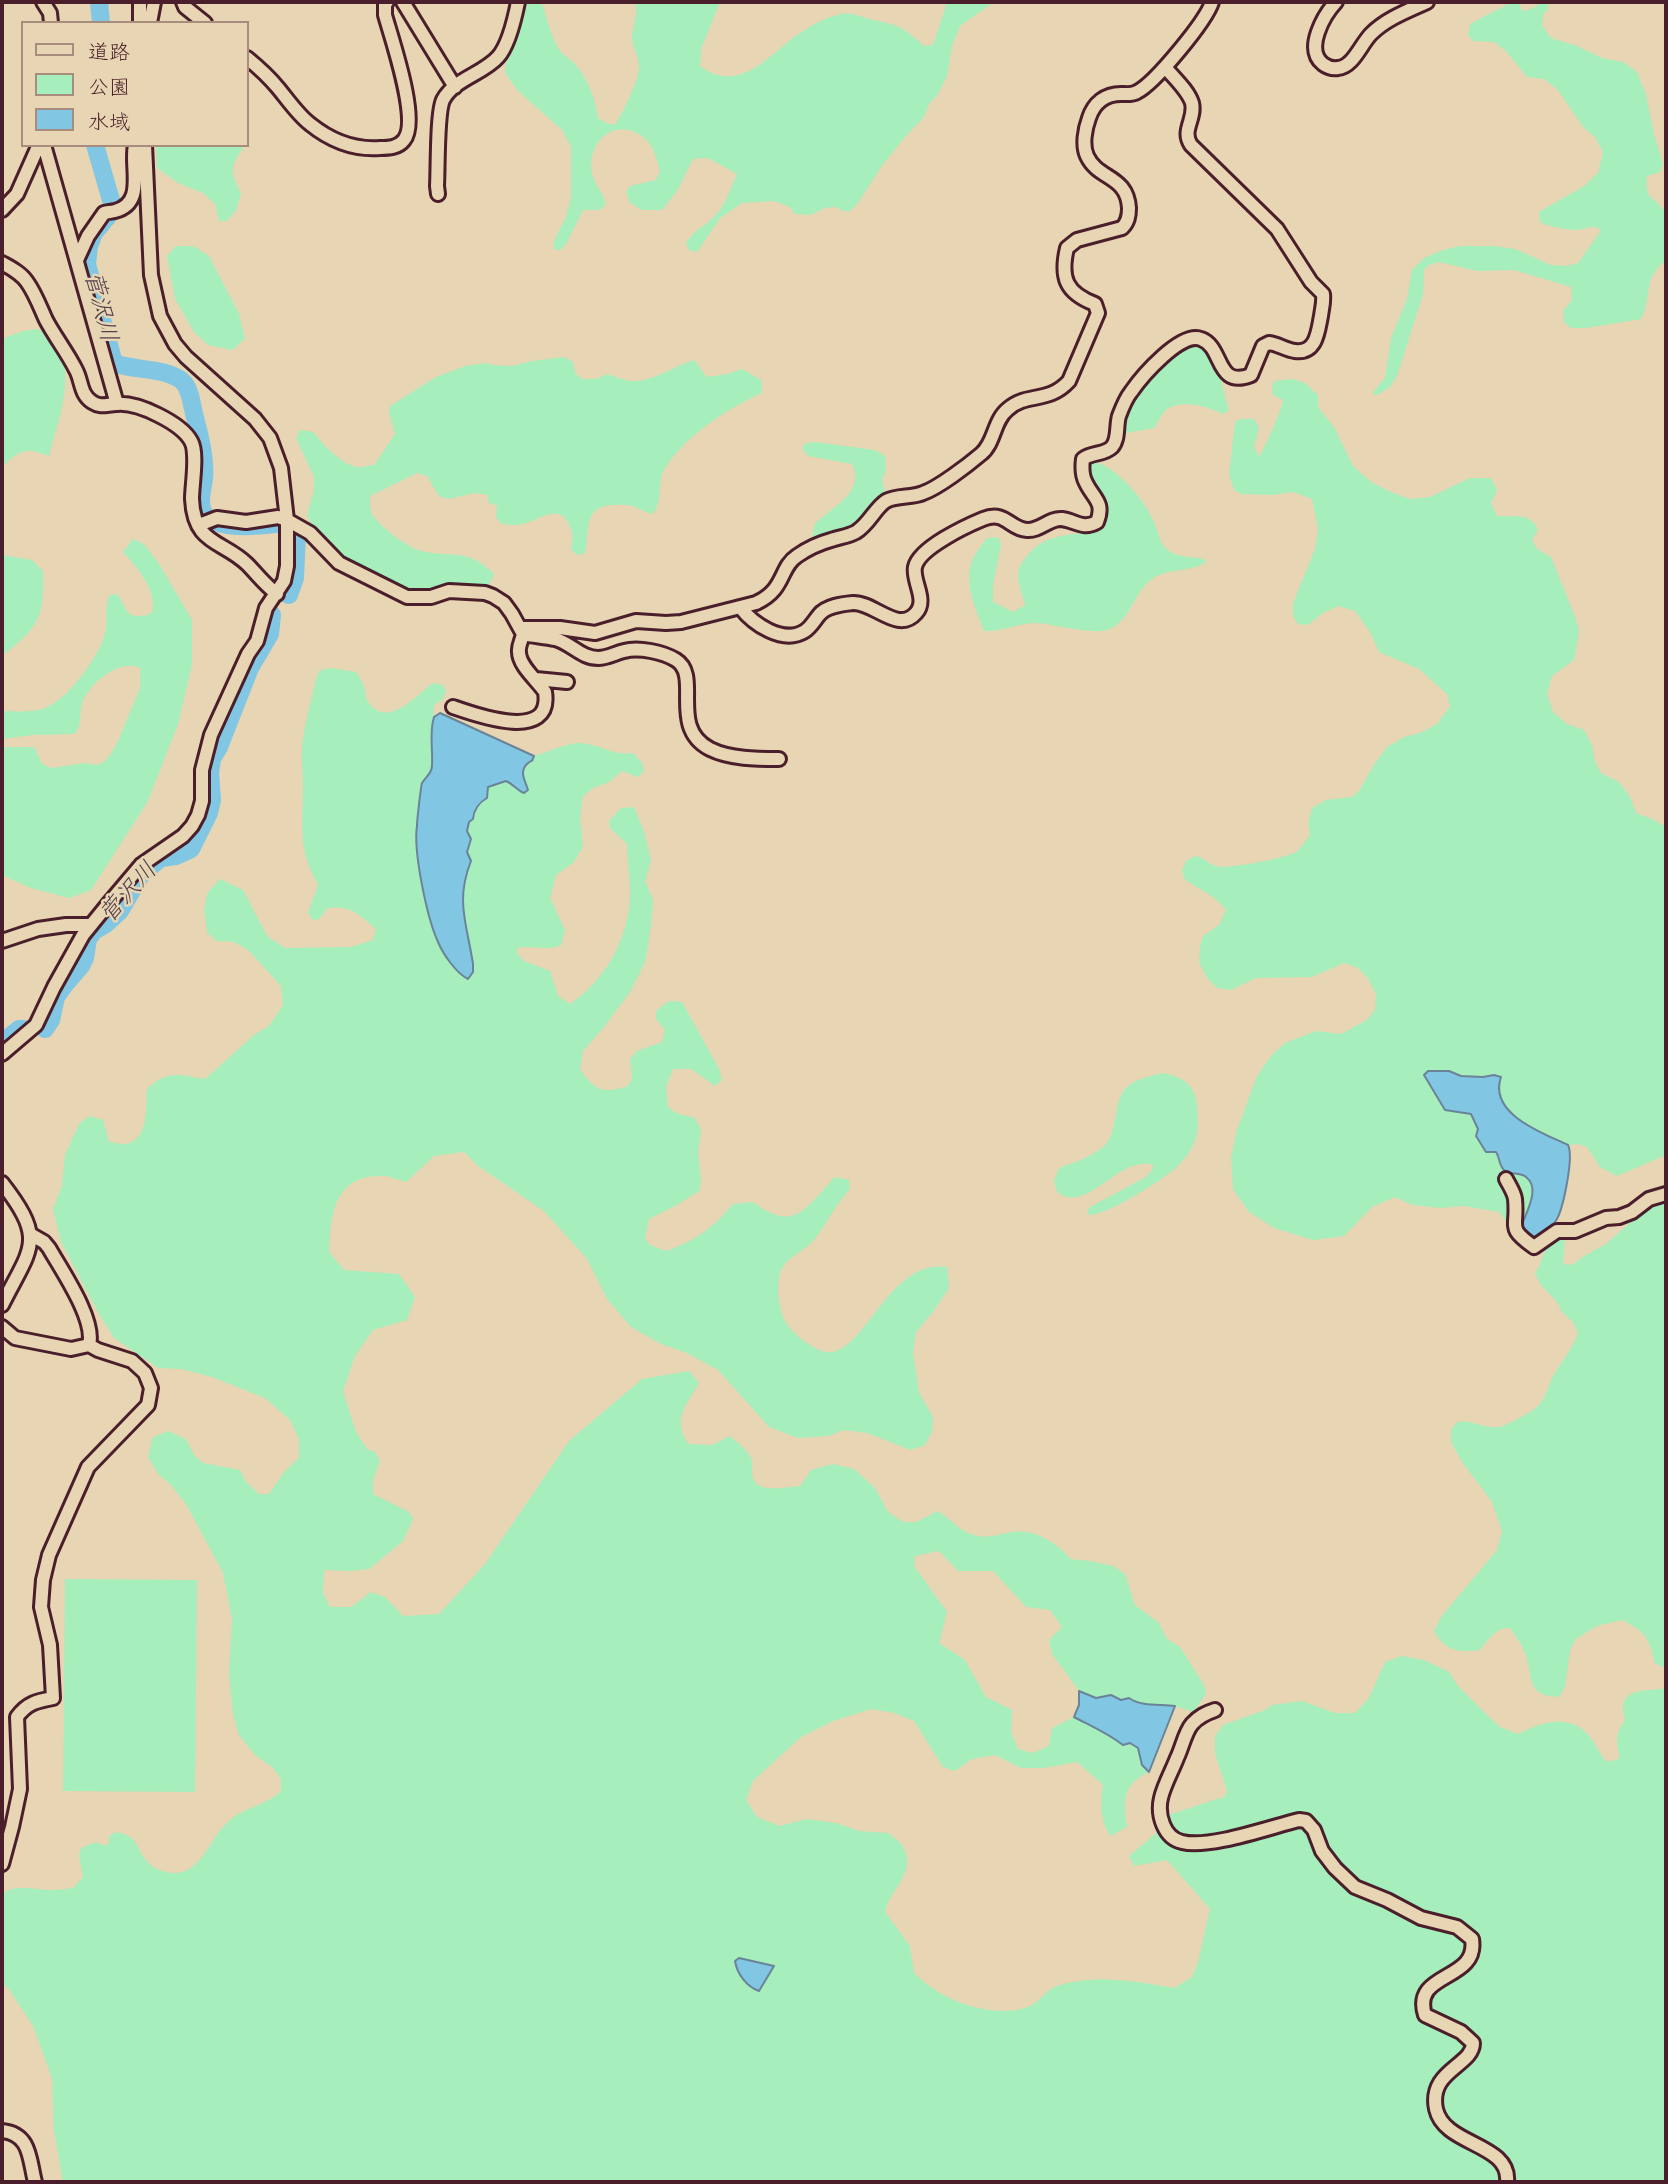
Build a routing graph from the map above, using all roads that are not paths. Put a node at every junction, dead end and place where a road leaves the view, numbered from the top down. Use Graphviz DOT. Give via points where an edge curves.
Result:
graph roads {
  1 [pos="43,2"];
  2 [pos="140,2"];
  3 [pos="154,2"];
  4 [pos="183,2"];
  5 [pos="387,2"];
  6 [pos="403,2"];
  7 [pos="518,2"];
  8 [pos="1212,2"];
  9 [pos="1336,2"];
  10 [pos="1427,2"];
  11 [pos="51,21"];
  12 [pos="140,21"];
  13 [pos="150,21"];
  14 [pos="202,21"];
  15 [pos="248,59"];
  16 [pos="1165,67"];
  17 [pos="455,87"];
  18 [pos="40,147"];
  19 [pos="44,147"];
  20 [pos="135,147"];
  21 [pos="145,147"];
  22 [pos="438,194"];
  23 [pos="2,210"];
  24 [pos="77,260"];
  25 [pos="2,263"];
  26 [pos="117,404"];
  27 [pos="287,520"];
  28 [pos="208,522"];
  29 [pos="276,594"];
  30 [pos="740,607"];
  31 [pos="522,631"];
  32 [pos="536,679"];
  33 [pos="567,682"];
  34 [pos="453,707"];
  35 [pos="779,759"];
  36 [pos="91,925"];
  37 [pos="2,941"];
  38 [pos="2,1054"];
  39 [pos="1506,1179"];
  40 [pos="2,1183"];
  41 [pos="1666,1194"];
  42 [pos="2,1195"];
  43 [pos="22,1210"];
  44 [pos="30,1234"];
  45 [pos="2,1306"];
  46 [pos="2,1327"];
  47 [pos="89,1345"];
  48 [pos="1215,1710"];
  49 [pos="2,1864"];
  50 [pos="2,2131"];
  51 [pos="35,2182"];
  52 [pos="1507,2182"];
  1 -- 11 [label="street"];
  2 -- 12 [label="street"];
  3 -- 13 [label="street"];
  4 -- 14 [label="street"];
  5 -- 15 [label="street" via="385,15 410,113 404,141 394,147 353,147 322,133"];
  6 -- 17 [label="street"];
  7 -- 17 [label="street" via="498,57"];
  8 -- 16 [label="street" via="1203,22"];
  9 -- 10 [label="street" via="1315,42 1320,62 1335,69 1347,64 1369,35 1387,21"];
  16 -- 30 [label="street" via="1138,92 1105,97 1090,117 1087,155 1126,192 1129,215 1122,228 1077,240 1067,248 1064,268 1069,287 1098,308 1069,381 1055,394 1008,408 980,455 924,493 885,502 855,533 798,555 767,598"];
  16 -- 30 [label="street" via="1190,98 1193,107 1186,134 1191,145 1278,229 1323,294 1317,339 1297,352 1269,343 1263,346 1251,375 1236,379 1222,369 1208,343 1193,337 1182,340 1130,392 1111,448 1083,459 1085,482 1100,507 1097,522 1079,526 1061,519 1023,530 1006,518 985,518 921,556 915,565 919,608 908,619 893,619 859,603 841,604 824,610 805,631 786,635 760,626"];
  17 -- 22 [label="street" via="443,100 440,115"];
  18 -- 23 [label="street" via="17,194"];
  19 -- 24 [label="street"];
  20 -- 24 [label="street" via="133,198 100,218"];
  21 -- 27 [label="street" via="150,275 160,316 186,357 270,438 281,468"];
  24 -- 26 [label="street"];
  25 -- 26 [label="street" via="27,281 78,372 83,393 98,405"];
  26 -- 28 [label="street" via="167,420 191,441 194,513"];
  27 -- 28 [label="street"];
  27 -- 29 [label="street" via="287,566"];
  27 -- 31 [label="street" via="310,533 339,563 407,597 449,591 485,593 504,603"];
  28 -- 29 [label="street" via="214,544 246,563"];
  29 -- 36 [label="street" via="211,735 198,815 183,836 141,865"];
  30 -- 31 [label="street" via="681,622 636,621 595,633 560,628"];
  31 -- 32 [label="street" via="519,656"];
  31 -- 35 [label="street" via="555,639 591,658 634,650 673,658 684,669 687,715 701,743 735,756"];
  32 -- 33 [label="street"];
  32 -- 34 [label="street" via="546,698 534,719 497,720"];
  36 -- 37 [label="street" via="38,929"];
  36 -- 38 [label="street" via="36,1025"];
  39 -- 41 [label="street" via="1515,1197 1514,1228 1534,1247 1557,1231 1575,1231 1619,1217"];
  40 -- 43 [label="street"];
  42 -- 43 [label="street"];
  43 -- 44 [label="street"];
  44 -- 45 [label="street" via="30,1250"];
  44 -- 47 [label="street" via="50,1248 88,1320"];
  46 -- 47 [label="street" via="15,1338 37,1343 71,1349"];
  47 -- 49 [label="street" via="132,1361 145,1373 151,1388 148,1405 88,1467 49,1555 41,1607 50,1645 53,1698 33,1702 17,1717 20,1789"];
  48 -- 52 [label="street" via="1191,1725 1161,1799 1166,1832 1182,1842 1198,1843 1306,1821 1335,1868 1356,1886 1421,1918 1457,1927 1472,1938 1474,1946 1466,1962 1432,1984 1423,1999 1425,2015 1473,2043 1471,2053 1437,2088 1436,2109 1459,2137 1496,2156 1508,2174"];
  50 -- 51 [label="street" via="20,2136 26,2144"];
}
